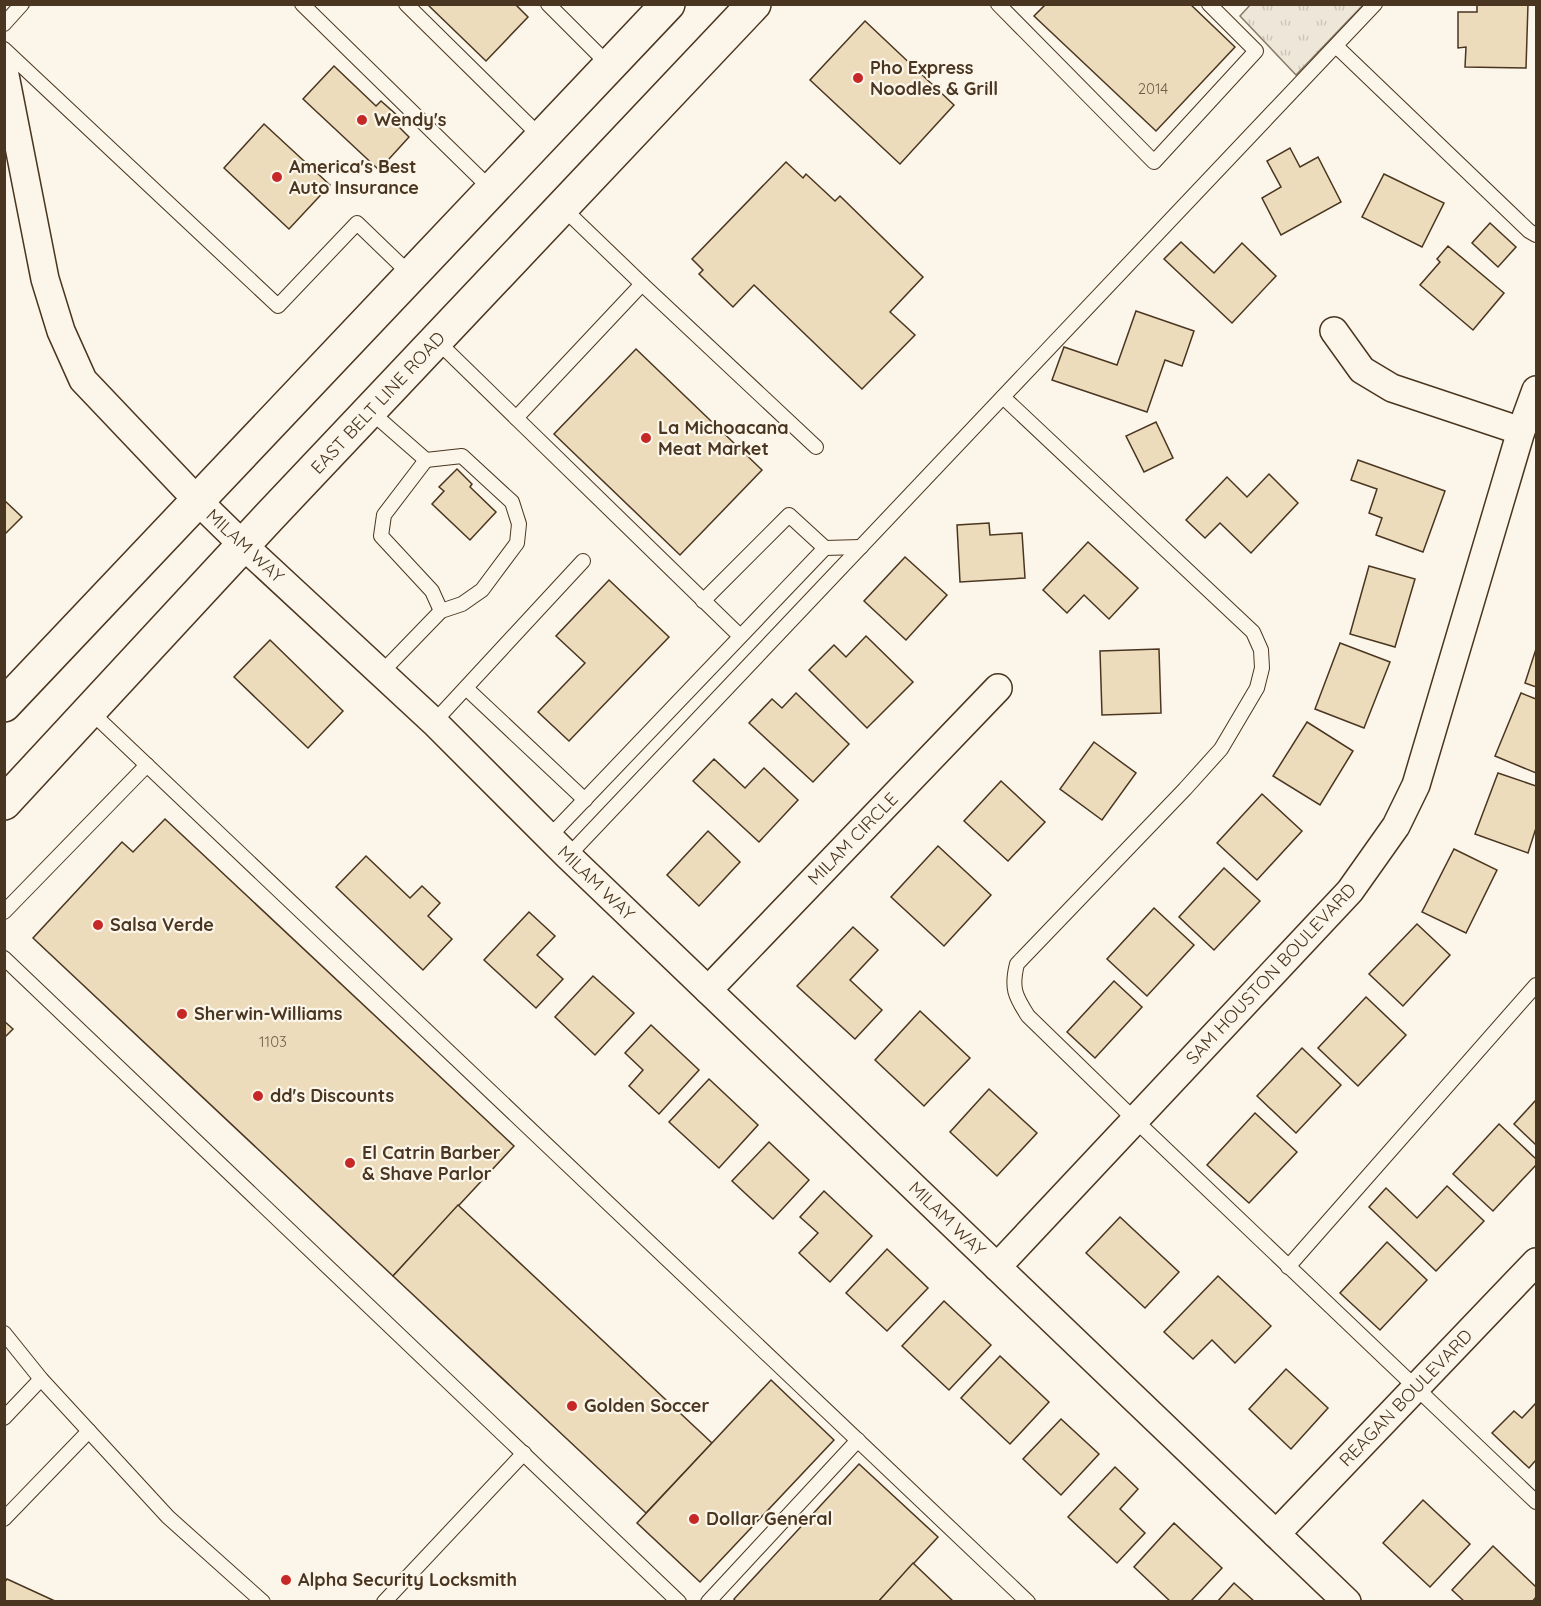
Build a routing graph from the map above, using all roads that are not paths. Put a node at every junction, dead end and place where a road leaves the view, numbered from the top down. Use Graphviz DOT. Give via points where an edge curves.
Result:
graph roads {
  1 [pos="22,4"];
  2 [pos="302,4"];
  3 [pos="406,4"];
  4 [pos="548,4"];
  5 [pos="668,4"];
  6 [pos="754,4"];
  7 [pos="998,4"];
  8 [pos="1209,4"];
  9 [pos="1375,4"];
  10 [pos="4,24"];
  11 [pos="1336,46"];
  12 [pos="4,49"];
  13 [pos="610,66"];
  14 [pos="4,70"];
  15 [pos="542,138"];
  16 [pos="492,190"];
  17 [pos="562,207"];
  18 [pos="1536,235"];
  19 [pos="411,275"];
  20 [pos="642,284"];
  21 [pos="1334,331"];
  22 [pos="436,340"];
  23 [pos="1536,390"];
  24 [pos="1003,397"];
  25 [pos="370,411"];
  26 [pos="516,418"];
  27 [pos="1521,430"];
  28 [pos="816,447"];
  29 [pos="426,460"];
  30 [pos="198,501"];
  31 [pos="243,545"];
  32 [pos="861,547"];
  33 [pos="825,548"];
  34 [pos="583,561"];
  35 [pos="703,601"];
  36 [pos="441,611"];
  37 [pos="741,636"];
  38 [pos="381,673"];
  39 [pos="466,688"];
  40 [pos="998,688"];
  41 [pos="4,705"];
  42 [pos="90,711"];
  43 [pos="434,722"];
  44 [pos="147,765"];
  45 [pos="585,800"];
  46 [pos="4,804"];
  47 [pos="559,846"];
  48 [pos="4,912"];
  49 [pos="4,958"];
  50 [pos="1536,984"];
  51 [pos="708,990"];
  52 [pos="1135,1120"];
  53 [pos="1536,1262"];
  54 [pos="997,1267"];
  55 [pos="1288,1267"];
  56 [pos="4,1333"];
  57 [pos="41,1379"];
  58 [pos="1415,1389"];
  59 [pos="4,1418"];
  60 [pos="89,1431"];
  61 [pos="858,1440"];
  62 [pos="524,1453"];
  63 [pos="1536,1502"];
  64 [pos="4,1519"];
  65 [pos="1276,1534"];
  66 [pos="263,1602"];
  67 [pos="384,1602"];
  68 [pos="679,1602"];
  69 [pos="708,1602"];
  70 [pos="1028,1602"];
  71 [pos="1347,1602"];
  1 -- 10 [label="lane"];
  2 -- 16 [label="lane"];
  3 -- 15 [label="lane"];
  4 -- 13 [label="lane"];
  5 -- 13 [label="main road"];
  6 -- 17 [label="main road, EAST BELT LINE ROAD"];
  7 -- 8 [label="lane" via="1154,162 1256,51"];
  9 -- 11 [label="lane"];
  11 -- 18 [label="lane"];
  11 -- 24 [label="lane"];
  12 -- 19 [label="lane" via="278,306 357,223"];
  13 -- 15 [label="main road"];
  14 -- 30 [label="street, MILAM WAY" via="45,279 74,361 83,380"];
  15 -- 16 [label="main road"];
  16 -- 19 [label="main road"];
  17 -- 20 [label="lane"];
  17 -- 22 [label="main road, EAST BELT LINE ROAD"];
  19 -- 30 [label="main road"];
  20 -- 26 [label="lane"];
  20 -- 28 [label="lane"];
  21 -- 27 [label="street" via="1362,370 1392,388"];
  22 -- 25 [label="main road, EAST BELT LINE ROAD"];
  22 -- 26 [label="lane"];
  23 -- 27 [label="street, SAM HOUSTON BOULEVARD"];
  24 -- 32 [label="lane"];
  24 -- 52 [label="lane" via="1252,632 1261,650 1257,688 1221,749 1017,964 1013,981 1016,998 1028,1016"];
  25 -- 29 [label="lane"];
  25 -- 31 [label="main road, EAST BELT LINE ROAD"];
  26 -- 35 [label="lane"];
  27 -- 52 [label="street, SAM HOUSTON BOULEVARD" via="1416,785 1396,825 1350,891"];
  29 -- 36 [label="lane" via="384,515 381,536 432,591"];
  29 -- 36 [label="lane" via="462,456 512,502 519,524 517,543 482,590 462,604"];
  30 -- 31 [label="street, MILAM WAY"];
  30 -- 41 [label="main road"];
  31 -- 38 [label="street, MILAM WAY"];
  31 -- 42 [label="main road, EAST BELT LINE ROAD"];
  32 -- 33 [label="lane"];
  32 -- 47 [label="lane"];
  33 -- 35 [label="lane" via="789,515"];
  33 -- 37 [label="lane"];
  34 -- 39 [label="lane"];
  35 -- 37 [label="lane"];
  36 -- 38 [label="lane"];
  37 -- 45 [label="lane"];
  38 -- 43 [label="street, MILAM WAY"];
  39 -- 43 [label="lane"];
  39 -- 45 [label="lane"];
  40 -- 51 [label="street, MILAM CIRCLE"];
  42 -- 44 [label="lane"];
  42 -- 46 [label="main road, EAST BELT LINE ROAD"];
  43 -- 47 [label="street, MILAM WAY"];
  44 -- 48 [label="lane"];
  44 -- 61 [label="lane"];
  45 -- 47 [label="lane"];
  47 -- 51 [label="street, MILAM WAY"];
  49 -- 62 [label="lane"];
  50 -- 55 [label="lane"];
  51 -- 54 [label="street, MILAM WAY"];
  52 -- 54 [label="street, SAM HOUSTON BOULEVARD"];
  52 -- 55 [label="lane"];
  53 -- 58 [label="street, REAGAN BOULEVARD"];
  54 -- 65 [label="street, MILAM WAY"];
  55 -- 58 [label="lane"];
  56 -- 57 [label="lane"];
  57 -- 59 [label="lane"];
  57 -- 60 [label="lane"];
  58 -- 63 [label="lane"];
  58 -- 65 [label="street, REAGAN BOULEVARD"];
  60 -- 64 [label="lane"];
  60 -- 66 [label="lane" via="168,1517"];
  61 -- 69 [label="lane"];
  61 -- 70 [label="lane"];
  62 -- 67 [label="lane"];
  62 -- 68 [label="lane"];
  65 -- 71 [label="street, MILAM WAY"];
}
